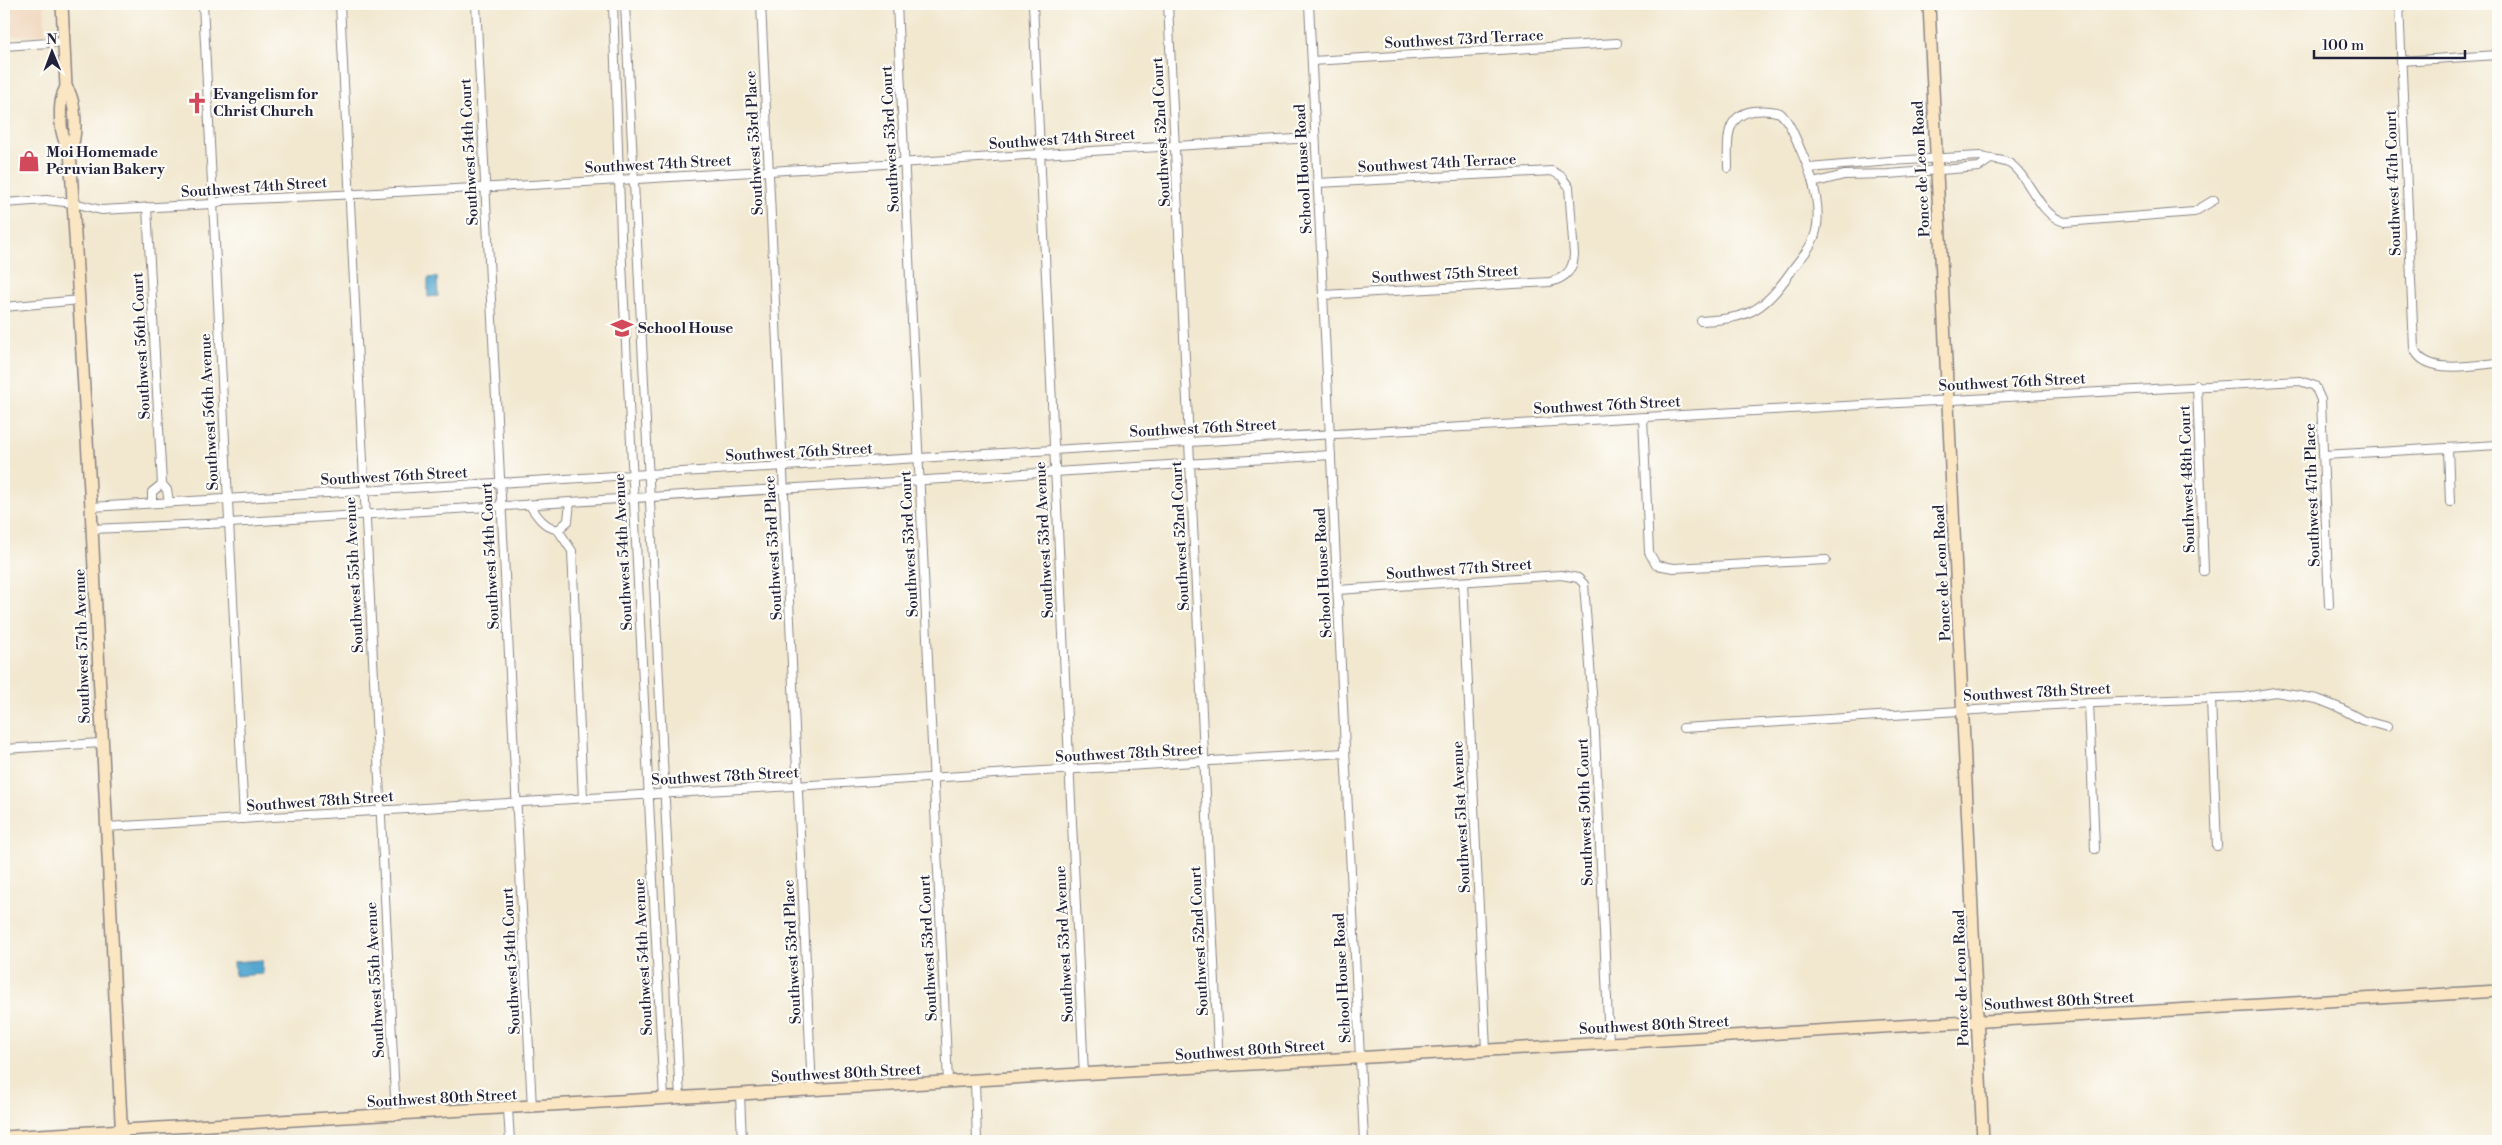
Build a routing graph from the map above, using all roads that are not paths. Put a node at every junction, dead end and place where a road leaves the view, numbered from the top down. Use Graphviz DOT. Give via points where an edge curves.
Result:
graph roads {
  1 [pos="62,4"];
  2 [pos="203,4"];
  3 [pos="340,4"];
  4 [pos="476,4"];
  5 [pos="613,4"];
  6 [pos="625,4"];
  7 [pos="761,4"];
  8 [pos="897,4"];
  9 [pos="1033,4"];
  10 [pos="1168,4"];
  11 [pos="1309,4"];
  12 [pos="1929,4"];
  13 [pos="2399,4"];
  14 [pos="64,42"];
  15 [pos="1617,43"];
  16 [pos="4,46"];
  17 [pos="2498,55"];
  18 [pos="1312,61"];
  19 [pos="2402,61"];
  20 [pos="1316,138"];
  21 [pos="1175,145"];
  22 [pos="1040,154"];
  23 [pos="1902,160"];
  24 [pos="1880,162"];
  25 [pos="905,163"];
  26 [pos="1936,164"];
  27 [pos="1850,165"];
  28 [pos="1728,168"];
  29 [pos="1808,168"];
  30 [pos="769,172"];
  31 [pos="1903,173"];
  32 [pos="1851,174"];
  33 [pos="1881,174"];
  34 [pos="633,178"];
  35 [pos="619,179"];
  36 [pos="1318,183"];
  37 [pos="1812,183"];
  38 [pos="484,187"];
  39 [pos="350,195"];
  40 [pos="2214,200"];
  41 [pos="4,203"];
  42 [pos="74,203"];
  43 [pos="212,204"];
  44 [pos="147,207"];
  45 [pos="1567,274"];
  46 [pos="1323,295"];
  47 [pos="80,300"];
  48 [pos="4,306"];
  49 [pos="1701,322"];
  50 [pos="2498,363"];
  51 [pos="2197,385"];
  52 [pos="2315,386"];
  53 [pos="1948,400"];
  54 [pos="1643,417"];
  55 [pos="1330,435"];
  56 [pos="1189,442"];
  57 [pos="2498,445"];
  58 [pos="2448,448"];
  59 [pos="1053,451"];
  60 [pos="1331,455"];
  61 [pos="2324,455"];
  62 [pos="919,459"];
  63 [pos="1190,465"];
  64 [pos="783,467"];
  65 [pos="1054,472"];
  66 [pos="649,474"];
  67 [pos="633,475"];
  68 [pos="919,480"];
  69 [pos="500,483"];
  70 [pos="162,484"];
  71 [pos="784,489"];
  72 [pos="364,491"];
  73 [pos="634,498"];
  74 [pos="650,498"];
  75 [pos="228,499"];
  76 [pos="169,502"];
  77 [pos="570,502"];
  78 [pos="2450,502"];
  79 [pos="152,503"];
  80 [pos="529,504"];
  81 [pos="501,506"];
  82 [pos="91,507"];
  83 [pos="365,514"];
  84 [pos="229,523"];
  85 [pos="92,529"];
  86 [pos="558,530"];
  87 [pos="1826,560"];
  88 [pos="2204,571"];
  89 [pos="1582,581"];
  90 [pos="1463,582"];
  91 [pos="1337,590"];
  92 [pos="2329,605"];
  93 [pos="2211,699"];
  94 [pos="2089,703"];
  95 [pos="1964,710"];
  96 [pos="2387,727"];
  97 [pos="1683,728"];
  98 [pos="101,743"];
  99 [pos="4,749"];
  100 [pos="1345,753"];
  101 [pos="1204,762"];
  102 [pos="1069,770"];
  103 [pos="933,778"];
  104 [pos="799,786"];
  105 [pos="664,794"];
  106 [pos="649,795"];
  107 [pos="583,798"];
  108 [pos="516,802"];
  109 [pos="380,811"];
  110 [pos="244,819"];
  111 [pos="106,827"];
  112 [pos="2217,846"];
  113 [pos="2095,849"];
  114 [pos="2498,991"];
  115 [pos="1978,1021"];
  116 [pos="1609,1043"];
  117 [pos="1486,1050"];
  118 [pos="1360,1058"];
  119 [pos="1219,1067"];
  120 [pos="1084,1075"];
  121 [pos="975,1081"];
  122 [pos="948,1082"];
  123 [pos="812,1090"];
  124 [pos="740,1095"];
  125 [pos="680,1098"];
  126 [pos="664,1099"];
  127 [pos="532,1108"];
  128 [pos="508,1109"];
  129 [pos="396,1116"];
  130 [pos="122,1136"];
  131 [pos="4,1137"];
  132 [pos="510,1141"];
  133 [pos="742,1141"];
  134 [pos="978,1141"];
  135 [pos="1364,1141"];
  136 [pos="1983,1141"];
  1 -- 14 [label="street, Southwest 57th Avenue"];
  2 -- 43 [label="street, Southwest 56th Avenue"];
  3 -- 39 [label="street, Southwest 55th Avenue"];
  4 -- 38 [label="street, Southwest 54th Court"];
  5 -- 35 [label="street, Southwest 54th Avenue"];
  6 -- 34 [label="street, Southwest 54th Avenue"];
  7 -- 30 [label="street, Southwest 53rd Place"];
  8 -- 25 [label="street, Southwest 53rd Court"];
  9 -- 22 [label="street, Southwest 53rd Avenue"];
  10 -- 21 [label="street, Southwest 52nd Court"];
  11 -- 18 [label="street, School House Road"];
  12 -- 26 [label="street, Ponce de Leon Road"];
  13 -- 19 [label="street, Southwest 47th Court"];
  14 -- 16 [label="street"];
  14 -- 42 [label="street, Southwest 57th Avenue" via="66,87 61,95 64,142 70,150"];
  15 -- 18 [label="street, Southwest 73rd Terrace"];
  17 -- 19 [label="street"];
  18 -- 20 [label="street, School House Road"];
  19 -- 50 [label="street, Southwest 47th Court" via="2413,340 2419,359 2438,366"];
  20 -- 21 [label="street, Southwest 74th Street"];
  20 -- 36 [label="street, School House Road"];
  21 -- 22 [label="street, Southwest 74th Street"];
  21 -- 56 [label="street, Southwest 52nd Court"];
  22 -- 25 [label="street, Southwest 74th Street"];
  22 -- 59 [label="street, Southwest 53rd Avenue"];
  23 -- 24 [label="street"];
  23 -- 26 [label="street"];
  23 -- 31 [label="street"];
  24 -- 27 [label="street"];
  24 -- 33 [label="street"];
  25 -- 30 [label="street, Southwest 74th Street"];
  25 -- 62 [label="street, Southwest 53rd Court"];
  26 -- 31 [label="street"];
  26 -- 40 [label="street" via="1980,156 2004,161 2013,166 2049,213 2065,222 2194,212"];
  26 -- 53 [label="street, Ponce de Leon Road"];
  27 -- 29 [label="street"];
  27 -- 32 [label="street"];
  28 -- 29 [label="street" via="1731,123 1754,111 1772,111 1782,115"];
  29 -- 37 [label="street"];
  30 -- 34 [label="street, Southwest 74th Street"];
  30 -- 64 [label="street, Southwest 53rd Place"];
  31 -- 33 [label="street"];
  32 -- 33 [label="street"];
  32 -- 37 [label="street"];
  34 -- 35 [label="street, Southwest 74th Street"];
  34 -- 66 [label="street, Southwest 54th Avenue"];
  35 -- 38 [label="street, Southwest 74th Street"];
  35 -- 67 [label="street, Southwest 54th Avenue"];
  36 -- 45 [label="street, Southwest 74th Terrace" via="1533,170 1557,173 1569,188 1574,255 1573,265"];
  36 -- 46 [label="street, School House Road"];
  37 -- 49 [label="street" via="1817,230 1812,244 1775,294 1754,310 1735,318"];
  38 -- 39 [label="street, Southwest 74th Street"];
  38 -- 69 [label="street, Southwest 54th Court"];
  39 -- 43 [label="street, Southwest 74th Street" via="225,200"];
  39 -- 72 [label="street, Southwest 55th Avenue"];
  41 -- 42 [label="street, Southwest 74th Street" via="45,200"];
  42 -- 44 [label="street, Southwest 74th Street" via="101,210"];
  42 -- 47 [label="street, Southwest 57th Avenue"];
  43 -- 44 [label="street, Southwest 74th Street"];
  43 -- 75 [label="street, Southwest 56th Avenue"];
  44 -- 70 [label="street, Southwest 56th Court"];
  45 -- 46 [label="street, Southwest 75th Street" via="1542,282"];
  46 -- 55 [label="street, School House Road"];
  47 -- 48 [label="street"];
  47 -- 82 [label="street, Southwest 57th Avenue"];
  51 -- 52 [label="street, Southwest 76th Street" via="2300,381"];
  51 -- 53 [label="street, Southwest 76th Street"];
  51 -- 88 [label="street, Southwest 48th Court"];
  52 -- 61 [label="street, Southwest 47th Place" via="2321,400"];
  53 -- 54 [label="street, Southwest 76th Street"];
  53 -- 95 [label="street, Ponce de Leon Road"];
  54 -- 55 [label="street, Southwest 76th Street"];
  54 -- 87 [label="street" via="1649,552 1656,565 1674,568"];
  55 -- 56 [label="street, Southwest 76th Street"];
  55 -- 60 [label="street, School House Road"];
  56 -- 59 [label="street, Southwest 76th Street"];
  56 -- 63 [label="street, Southwest 52nd Court"];
  57 -- 58 [label="street"];
  58 -- 61 [label="street"];
  58 -- 78 [label="street"];
  59 -- 62 [label="street, Southwest 76th Street"];
  59 -- 65 [label="street, Southwest 53rd Avenue"];
  60 -- 63 [label="street"];
  60 -- 91 [label="street, School House Road"];
  61 -- 92 [label="street, Southwest 47th Place"];
  62 -- 64 [label="street, Southwest 76th Street"];
  62 -- 68 [label="street, Southwest 53rd Court"];
  63 -- 65 [label="street"];
  63 -- 101 [label="street, Southwest 52nd Court"];
  64 -- 66 [label="street, Southwest 76th Street"];
  64 -- 71 [label="street, Southwest 53rd Place"];
  65 -- 68 [label="street"];
  65 -- 102 [label="street, Southwest 53rd Avenue"];
  66 -- 67 [label="street, Southwest 76th Street"];
  66 -- 74 [label="street, Southwest 54th Avenue"];
  67 -- 69 [label="street, Southwest 76th Street"];
  67 -- 73 [label="street, Southwest 54th Avenue"];
  68 -- 71 [label="street"];
  68 -- 103 [label="street, Southwest 53rd Court"];
  69 -- 72 [label="street, Southwest 76th Street"];
  69 -- 81 [label="street, Southwest 54th Court"];
  70 -- 76 [label="street, Southwest 56th Court"];
  70 -- 79 [label="street" via="152,492"];
  71 -- 74 [label="street"];
  71 -- 104 [label="street, Southwest 53rd Place"];
  72 -- 75 [label="street, Southwest 76th Street"];
  72 -- 83 [label="street, Southwest 55th Avenue"];
  73 -- 74 [label="street"];
  73 -- 77 [label="street"];
  73 -- 106 [label="street, Southwest 54th Avenue"];
  74 -- 105 [label="street, Southwest 54th Avenue"];
  75 -- 76 [label="street, Southwest 76th Street"];
  75 -- 84 [label="street, Southwest 56th Avenue"];
  76 -- 79 [label="street, Southwest 76th Street"];
  77 -- 80 [label="street"];
  77 -- 86 [label="street" via="568,521"];
  79 -- 82 [label="street, Southwest 76th Street"];
  80 -- 81 [label="street"];
  80 -- 86 [label="street" via="538,519 549,528"];
  81 -- 83 [label="street"];
  81 -- 108 [label="street, Southwest 54th Court"];
  82 -- 85 [label="street, Southwest 57th Avenue"];
  83 -- 84 [label="street"];
  83 -- 109 [label="street, Southwest 55th Avenue"];
  84 -- 85 [label="street"];
  84 -- 110 [label="street, Southwest 56th Avenue"];
  85 -- 98 [label="street, Southwest 57th Avenue"];
  86 -- 107 [label="street" via="572,551"];
  89 -- 90 [label="street, Southwest 77th Street" via="1560,576"];
  89 -- 116 [label="street, Southwest 50th Court" via="1587,594 1596,734"];
  90 -- 91 [label="street, Southwest 77th Street"];
  90 -- 117 [label="street, Southwest 51st Avenue"];
  91 -- 100 [label="street, School House Road"];
  93 -- 94 [label="street, Southwest 78th Street"];
  93 -- 96 [label="street, Southwest 78th Street" via="2268,693 2295,694 2330,703 2362,720"];
  93 -- 112 [label="street"];
  94 -- 95 [label="street, Southwest 78th Street"];
  94 -- 113 [label="street"];
  95 -- 97 [label="street, Southwest 78th Street"];
  95 -- 115 [label="street, Ponce de Leon Road"];
  98 -- 99 [label="street"];
  98 -- 111 [label="street, Southwest 57th Avenue"];
  100 -- 101 [label="street, Southwest 78th Street"];
  100 -- 118 [label="street, School House Road"];
  101 -- 102 [label="street, Southwest 78th Street"];
  101 -- 119 [label="street, Southwest 52nd Court"];
  102 -- 103 [label="street, Southwest 78th Street"];
  102 -- 120 [label="street, Southwest 53rd Avenue"];
  103 -- 104 [label="street, Southwest 78th Street"];
  103 -- 122 [label="street, Southwest 53rd Court"];
  104 -- 105 [label="street, Southwest 78th Street"];
  104 -- 123 [label="street, Southwest 53rd Place"];
  105 -- 106 [label="street, Southwest 78th Street"];
  105 -- 125 [label="street, Southwest 54th Avenue"];
  106 -- 107 [label="street, Southwest 78th Street"];
  106 -- 126 [label="street, Southwest 54th Avenue"];
  107 -- 108 [label="street, Southwest 78th Street"];
  108 -- 109 [label="street, Southwest 78th Street"];
  108 -- 127 [label="street, Southwest 54th Court"];
  109 -- 110 [label="street, Southwest 78th Street"];
  109 -- 129 [label="street, Southwest 55th Avenue"];
  110 -- 111 [label="street, Southwest 78th Street"];
  111 -- 130 [label="street, Southwest 57th Avenue"];
  114 -- 115 [label="street, Southwest 80th Street"];
  115 -- 116 [label="street, Southwest 80th Street"];
  115 -- 136 [label="street, Ponce de Leon Road"];
  116 -- 117 [label="street, Southwest 80th Street"];
  117 -- 118 [label="street, Southwest 80th Street"];
  118 -- 119 [label="street, Southwest 80th Street"];
  118 -- 135 [label="street, School House Road"];
  119 -- 120 [label="street, Southwest 80th Street"];
  120 -- 121 [label="street, Southwest 80th Street"];
  121 -- 122 [label="street, Southwest 80th Street"];
  121 -- 134 [label="street"];
  122 -- 123 [label="street, Southwest 80th Street"];
  123 -- 124 [label="street, Southwest 80th Street"];
  124 -- 125 [label="street, Southwest 80th Street"];
  124 -- 133 [label="street"];
  125 -- 126 [label="street, Southwest 80th Street"];
  126 -- 127 [label="street, Southwest 80th Street"];
  127 -- 128 [label="street, Southwest 80th Street"];
  128 -- 129 [label="street, Southwest 80th Street"];
  128 -- 132 [label="street"];
  129 -- 130 [label="street, Southwest 80th Street"];
  130 -- 131 [label="street, Southwest 80th Street"];
}
